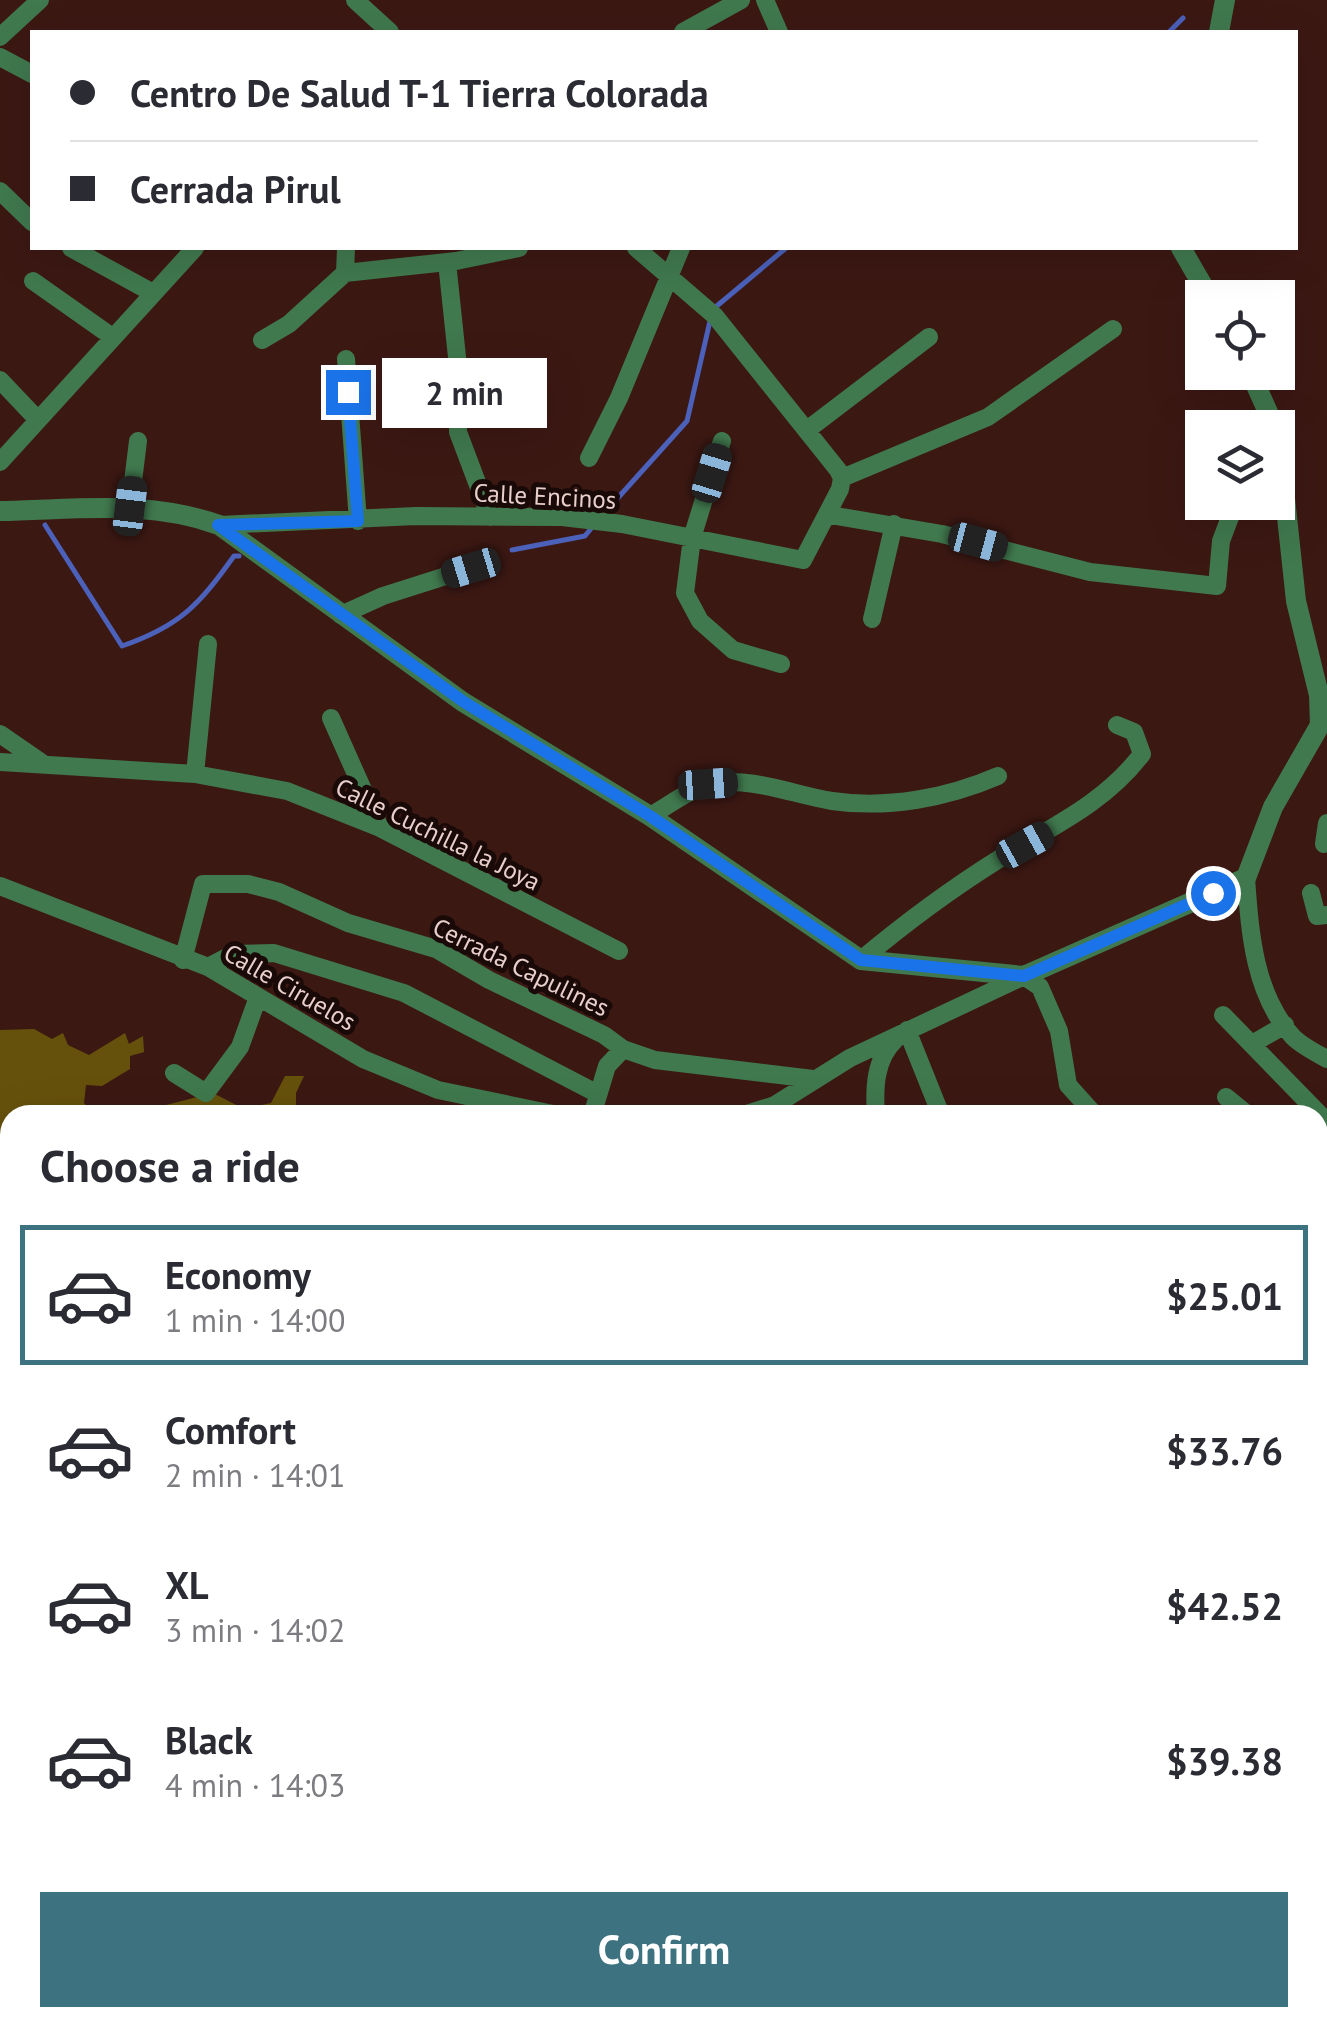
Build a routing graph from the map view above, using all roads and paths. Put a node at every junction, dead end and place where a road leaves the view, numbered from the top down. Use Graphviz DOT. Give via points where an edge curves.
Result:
graph roads {
  1 [pos="40,0"];
  2 [pos="742,0"];
  3 [pos="765,0"];
  4 [pos="1225,0"];
  5 [pos="362,3"];
  6 [pos="388,30"];
  7 [pos="687,30"];
  8 [pos="778,30"];
  9 [pos="1219,30"];
  10 [pos="0,36"];
  11 [pos="0,57"];
  12 [pos="30,73"];
  13 [pos="0,191"];
  14 [pos="30,220"];
  15 [pos="74,250"];
  16 [pos="193,250"];
  17 [pos="346,250"];
  18 [pos="508,250"];
  19 [pos="638,250"];
  20 [pos="679,250"];
  21 [pos="1182,250"];
  22 [pos="447,262"];
  23 [pos="345,273"];
  24 [pos="667,275"];
  25 [pos="1200,280"];
  26 [pos="33,281"];
  27 [pos="153,293"];
  28 [pos="1113,329"];
  29 [pos="111,336"];
  30 [pos="928,338"];
  31 [pos="262,340"];
  32 [pos="346,359"];
  33 [pos="0,380"];
  34 [pos="37,420"];
  35 [pos="808,430"];
  36 [pos="138,441"];
  37 [pos="722,441"];
  38 [pos="589,458"];
  39 [pos="0,462"];
  40 [pos="842,478"];
  41 [pos="130,506"];
  42 [pos="0,511"];
  43 [pos="830,515"];
  44 [pos="490,517"];
  45 [pos="1228,520"];
  46 [pos="1288,520"];
  47 [pos="358,521"];
  48 [pos="894,524"];
  49 [pos="218,525"];
  50 [pos="692,538"];
  51 [pos="471,568"];
  52 [pos="341,614"];
  53 [pos="872,619"];
  54 [pos="208,644"];
  55 [pos="782,664"];
  56 [pos="1323,700"];
  57 [pos="330,718"];
  58 [pos="1117,725"];
  59 [pos="0,734"];
  60 [pos="0,762"];
  61 [pos="51,768"];
  62 [pos="195,774"];
  63 [pos="998,776"];
  64 [pos="650,816"];
  65 [pos="1327,823"];
  66 [pos="380,828"];
  67 [pos="1324,844"];
  68 [pos="1246,878"];
  69 [pos="0,886"];
  70 [pos="1311,893"];
  71 [pos="1327,915"];
  72 [pos="618,951"];
  73 [pos="183,960"];
  74 [pos="861,960"];
  75 [pos="208,966"];
  76 [pos="1024,976"];
  77 [pos="258,997"];
  78 [pos="1223,1015"];
  79 [pos="1285,1026"];
  80 [pos="907,1030"];
  81 [pos="1252,1044"];
  82 [pos="623,1049"];
  83 [pos="1327,1059"];
  84 [pos="174,1072"];
  85 [pos="813,1079"];
  86 [pos="598,1094"];
  87 [pos="1226,1098"];
  88 [pos="510,1105"];
  89 [pos="595,1105"];
  90 [pos="775,1105"];
  91 [pos="875,1105"];
  92 [pos="936,1105"];
  93 [pos="1086,1105"];
  94 [pos="1235,1105"];
  95 [pos="1311,1105"];
  1 -- 10 [label="street"];
  2 -- 7 [label="street"];
  3 -- 8 [label="street"];
  4 -- 9 [label="street"];
  5 -- 6 [label="street"];
  11 -- 12 [label="street"];
  13 -- 14 [label="street"];
  15 -- 27 [label="street"];
  16 -- 27 [label="street"];
  17 -- 23 [label="street"];
  18 -- 22 [label="street"];
  19 -- 24 [label="street"];
  20 -- 24 [label="street"];
  21 -- 25 [label="street"];
  22 -- 23 [label="street"];
  22 -- 44 [label="street" via="458,432"];
  23 -- 31 [label="street" via="290,324"];
  24 -- 35 [label="street" via="711,312"];
  24 -- 38 [label="street"];
  26 -- 29 [label="street"];
  27 -- 29 [label="street"];
  28 -- 40 [label="street" via="988,417"];
  29 -- 34 [label="street"];
  30 -- 35 [label="street"];
  32 -- 47 [label="street"];
  33 -- 34 [label="street"];
  34 -- 39 [label="street"];
  35 -- 40 [label="street"];
  36 -- 41 [label="street"];
  37 -- 50 [label="street"];
  40 -- 43 [label="street, Calle Encinos"];
  41 -- 42 [label="street, Calle Encinos"];
  41 -- 49 [label="street, Calle Encinos"];
  43 -- 48 [label="street"];
  43 -- 50 [label="street, Calle Encinos" via="798,561"];
  44 -- 47 [label="street, Calle Encinos"];
  44 -- 50 [label="street, Calle Encinos" via="562,517"];
  45 -- 48 [label="street" via="1216,586 1090,572"];
  46 -- 56 [label="street" via="1296,600"];
  47 -- 49 [label="street, Calle Encinos"];
  48 -- 53 [label="street"];
  49 -- 52 [label="street"];
  50 -- 55 [label="street" via="685,593 700,621 734,650"];
  51 -- 52 [label="street"];
  52 -- 64 [label="street" via="508,732"];
  54 -- 62 [label="street"];
  56 -- 68 [label="street" via="1320,724 1272,807"];
  57 -- 66 [label="street"];
  58 -- 74 [label="street" via="1134,732 1142,754 1126,776"];
  59 -- 61 [label="street"];
  60 -- 61 [label="street"];
  61 -- 62 [label="street, Calle Cuchilla la Joya"];
  62 -- 66 [label="street, Calle Cuchilla la Joya" via="287,791"];
  63 -- 64 [label="street" via="930,798 867,802 738,782 708,784"];
  64 -- 74 [label="street"];
  65 -- 67 [label="street"];
  66 -- 72 [label="street, Calle Cuchilla la Joya"];
  68 -- 76 [label="street"];
  68 -- 79 [label="street" via="1252,954"];
  69 -- 73 [label="street, Calle Ciruelos"];
  70 -- 71 [label="street" via="1318,916"];
  73 -- 75 [label="street, Calle Ciruelos"];
  73 -- 82 [label="street, Cerrada Capulines" via="203,884 248,884 436,949"];
  74 -- 76 [label="street"];
  75 -- 77 [label="street, Calle Ciruelos"];
  75 -- 86 [label="street" via="233,954 274,953 404,993"];
  76 -- 80 [label="street"];
  76 -- 93 [label="street" via="1040,987 1059,1031 1068,1085"];
  77 -- 84 [label="street" via="240,1047 206,1093"];
  77 -- 88 [label="street, Calle Ciruelos" via="364,1059 438,1090"];
  78 -- 81 [label="street"];
  79 -- 81 [label="street"];
  79 -- 83 [label="street"];
  80 -- 85 [label="street"];
  80 -- 91 [label="street" via="883,1051"];
  80 -- 92 [label="street"];
  81 -- 95 [label="street"];
  82 -- 85 [label="street, Cerrada Capulines" via="655,1060"];
  82 -- 86 [label="street" via="607,1066"];
  85 -- 90 [label="street"];
  86 -- 89 [label="street"];
  87 -- 94 [label="street"];
}
